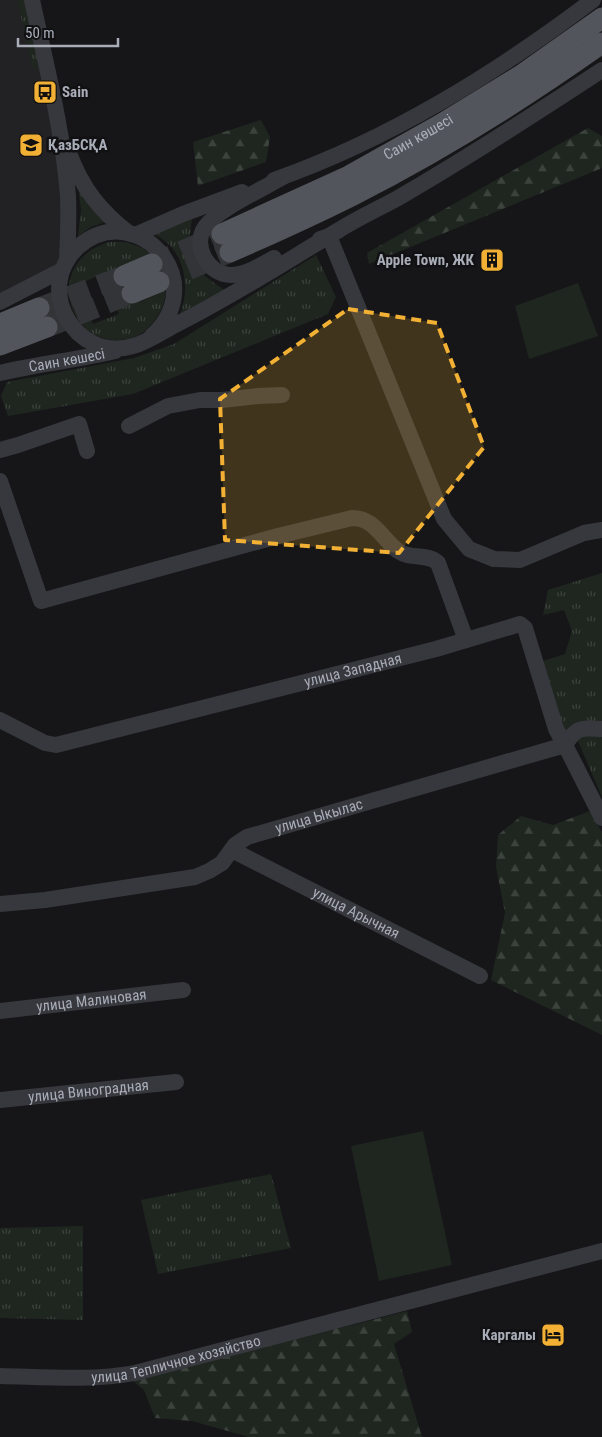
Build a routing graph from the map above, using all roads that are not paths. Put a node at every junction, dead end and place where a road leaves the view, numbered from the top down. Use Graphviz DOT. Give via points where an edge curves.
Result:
graph roads {
  1 [pos="32,0"];
  2 [pos="593,0"];
  3 [pos="602,18"];
  4 [pos="602,43"];
  5 [pos="602,70"];
  6 [pos="58,122"];
  7 [pos="283,177"];
  8 [pos="132,234"];
  9 [pos="330,236"];
  10 [pos="65,266"];
  11 [pos="155,273"];
  12 [pos="128,284"];
  13 [pos="0,302"];
  14 [pos="0,324"];
  15 [pos="151,337"];
  16 [pos="0,346"];
  17 [pos="134,346"];
  18 [pos="0,373"];
  19 [pos="282,395"];
  20 [pos="129,426"];
  21 [pos="0,450"];
  22 [pos="87,451"];
  23 [pos="0,481"];
  24 [pos="602,530"];
  25 [pos="466,640"];
  26 [pos="0,720"];
  27 [pos="602,729"];
  28 [pos="565,745"];
  29 [pos="602,818"];
  30 [pos="232,850"];
  31 [pos="0,904"];
  32 [pos="480,976"];
  33 [pos="182,990"];
  34 [pos="0,1011"];
  35 [pos="176,1082"];
  36 [pos="0,1100"];
  37 [pos="602,1251"];
  38 [pos="0,1376"];
  1 -- 6 [label="street"];
  2 -- 7 [label="street" via="518,54 427,110 322,163"];
  3 -- 4 [label="main road, Саин көшесі" via="520,76 440,125 226,243 355,194 488,119"];
  5 -- 9 [label="street" via="502,136"];
  6 -- 8 [label="street" via="77,174 87,191"];
  6 -- 10 [label="street" via="68,196"];
  7 -- 8 [label="street"];
  7 -- 9 [label="street" via="226,209 204,228 201,249 212,268 224,274 246,272 288,251"];
  8 -- 10 [label="street" via="115,232 96,236 79,246"];
  8 -- 15 [label="street" via="148,241 159,251 173,276 175,290 171,312"];
  9 -- 15 [label="street" via="211,308"];
  9 -- 24 [label="street" via="444,519 469,549 494,559 520,560 584,533"];
  10 -- 13 [label="street"];
  10 -- 17 [label="street" via="59,284 61,303 68,322 76,332 103,347"];
  11 -- 12 [label="main road"];
  14 -- 16 [label="main road" via="43,318"];
  15 -- 17 [label="street"];
  17 -- 18 [label="street, Саин көшесі"];
  19 -- 20 [label="street" via="200,400 168,406"];
  21 -- 22 [label="street" via="79,424"];
  23 -- 25 [label="street" via="41,601 278,536 360,518 369,522 404,555 429,557 438,563"];
  25 -- 26 [label="street, улица Западная" via="56,745 45,743"];
  25 -- 28 [label="street, улица Западная" via="520,624 525,628 556,729"];
  27 -- 28 [label="street" via="582,728 572,733"];
  28 -- 29 [label="street"];
  28 -- 30 [label="street, улица Ыкылас" via="247,837"];
  30 -- 31 [label="street, улица Ыкылас" via="222,862 194,877 55,899"];
  30 -- 32 [label="street, улица Арычная"];
  33 -- 34 [label="street, улица Малиновая"];
  35 -- 36 [label="street, улица Виноградная"];
  37 -- 38 [label="street, улица Тепличное хозяйство" via="135,1373 113,1377"];
}
